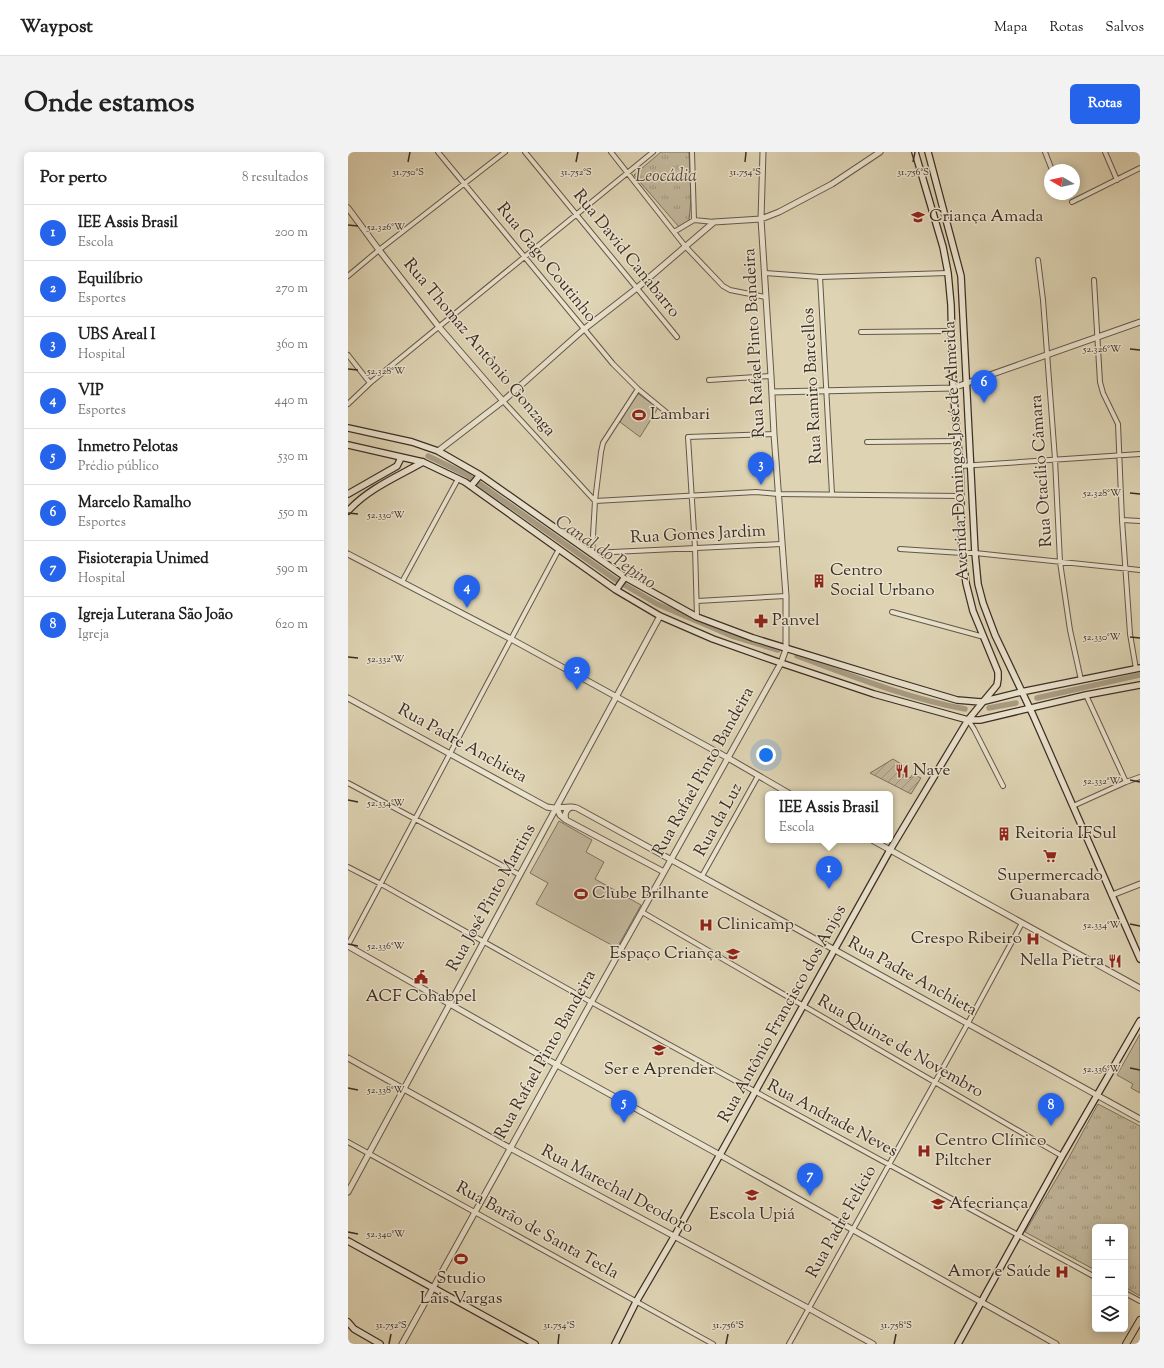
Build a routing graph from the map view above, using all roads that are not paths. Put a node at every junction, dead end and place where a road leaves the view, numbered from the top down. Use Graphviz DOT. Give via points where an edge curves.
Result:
graph roads {
  1 [pos="438,152"];
  2 [pos="505,152"];
  3 [pos="525,152"];
  4 [pos="611,152"];
  5 [pos="653,152"];
  6 [pos="692,152"];
  7 [pos="763,152"];
  8 [pos="880,152"];
  9 [pos="915,152"];
  10 [pos="928,152"];
  11 [pos="1045,152"];
  12 [pos="1105,152"];
  13 [pos="1050,164"];
  14 [pos="1140,168"];
  15 [pos="628,173"];
  16 [pos="1117,180"];
  17 [pos="464,184"];
  18 [pos="1072,202"];
  19 [pos="348,208"];
  20 [pos="577,215"];
  21 [pos="761,219"];
  22 [pos="694,220"];
  23 [pos="714,222"];
  24 [pos="674,232"];
  25 [pos="685,246"];
  26 [pos="379,250"];
  27 [pos="524,257"];
  28 [pos="1038,260"];
  29 [pos="765,273"];
  30 [pos="948,273"];
  31 [pos="348,276"];
  32 [pos="820,277"];
  33 [pos="1094,280"];
  34 [pos="637,288"];
  35 [pos="765,297"];
  36 [pos="1140,322"];
  37 [pos="439,328"];
  38 [pos="584,330"];
  39 [pos="952,331"];
  40 [pos="861,332"];
  41 [pos="1097,336"];
  42 [pos="677,337"];
  43 [pos="1047,354"];
  44 [pos="348,355"];
  45 [pos="771,376"];
  46 [pos="709,380"];
  47 [pos="370,383"];
  48 [pos="966,383"];
  49 [pos="954,388"];
  50 [pos="638,389"];
  51 [pos="827,391"];
  52 [pos="772,392"];
  53 [pos="503,401"];
  54 [pos="348,404"];
  55 [pos="666,412"];
  56 [pos="348,428"];
  57 [pos="774,434"];
  58 [pos="958,441"];
  59 [pos="867,442"];
  60 [pos="348,445"];
  61 [pos="438,451"];
  62 [pos="1140,454"];
  63 [pos="1119,455"];
  64 [pos="399,457"];
  65 [pos="1055,459"];
  66 [pos="423,462"];
  67 [pos="971,465"];
  68 [pos="960,466"];
  69 [pos="479,476"];
  70 [pos="458,479"];
  71 [pos="472,485"];
  72 [pos="348,494"];
  73 [pos="778,494"];
  74 [pos="832,494"];
  75 [pos="692,495"];
  76 [pos="960,496"];
  77 [pos="595,501"];
  78 [pos="348,511"];
  79 [pos="1122,520"];
  80 [pos="1140,521"];
  81 [pos="781,544"];
  82 [pos="695,548"];
  83 [pos="559,549"];
  84 [pos="900,549"];
  85 [pos="975,552"];
  86 [pos="592,553"];
  87 [pos="962,553"];
  88 [pos="348,554"];
  89 [pos="1060,562"];
  90 [pos="1125,568"];
  91 [pos="1140,570"];
  92 [pos="624,578"];
  93 [pos="402,582"];
  94 [pos="617,589"];
  95 [pos="786,596"];
  96 [pos="698,601"];
  97 [pos="892,612"];
  98 [pos="660,616"];
  99 [pos="697,617"];
  100 [pos="985,637"];
  101 [pos="511,638"];
  102 [pos="786,649"];
  103 [pos="781,663"];
  104 [pos="1138,669"];
  105 [pos="1081,680"];
  106 [pos="1140,685"];
  107 [pos="1022,692"];
  108 [pos="1086,695"];
  109 [pos="616,697"];
  110 [pos="348,698"];
  111 [pos="981,702"];
  112 [pos="1030,709"];
  113 [pos="968,720"];
  114 [pos="450,754"];
  115 [pos="728,758"];
  116 [pos="758,776"];
  117 [pos="1140,776"];
  118 [pos="1126,782"];
  119 [pos="348,783"];
  120 [pos="1003,786"];
  121 [pos="785,791"];
  122 [pos="1073,806"];
  123 [pos="573,807"];
  124 [pos="557,808"];
  125 [pos="415,818"];
  126 [pos="566,820"];
  127 [pos="877,843"];
  128 [pos="890,850"];
  129 [pos="671,860"];
  130 [pos="348,867"];
  131 [pos="664,872"];
  132 [pos="520,875"];
  133 [pos="702,876"];
  134 [pos="381,884"];
  135 [pos="1140,884"];
  136 [pos="1112,895"];
  137 [pos="642,912"];
  138 [pos="1022,923"];
  139 [pos="484,942"];
  140 [pos="348,945"];
  141 [pos="834,950"];
  142 [pos="1140,959"];
  143 [pos="1140,988"];
  144 [pos="591,1002"];
  145 [pos="450,1004"];
  146 [pos="803,1006"];
  147 [pos="1140,1021"];
  148 [pos="968,1023"];
  149 [pos="348,1058"];
  150 [pos="557,1065"];
  151 [pos="935,1082"];
  152 [pos="404,1090"];
  153 [pos="755,1092"];
  154 [pos="1097,1096"];
  155 [pos="1140,1119"];
  156 [pos="348,1142"];
  157 [pos="510,1148"];
  158 [pos="369,1154"];
  159 [pos="720,1155"];
  160 [pos="1062,1156"];
  161 [pos="889,1164"];
  162 [pos="348,1192"];
  163 [pos="475,1212"];
  164 [pos="853,1230"];
  165 [pos="1018,1235"];
  166 [pos="674,1237"];
  167 [pos="348,1241"];
  168 [pos="1092,1275"];
  169 [pos="433,1288"];
  170 [pos="1128,1295"];
  171 [pos="1140,1301"];
  172 [pos="636,1302"];
  173 [pos="982,1302"];
  174 [pos="808,1308"];
  175 [pos="1140,1320"];
  176 [pos="348,1322"];
  177 [pos="380,1344"];
  178 [pos="402,1344"];
  179 [pos="535,1344"];
  180 [pos="615,1344"];
  181 [pos="713,1344"];
  182 [pos="789,1344"];
  183 [pos="873,1344"];
  184 [pos="958,1344"];
  185 [pos="1056,1344"];
  186 [pos="1126,1344"];
  1 -- 17 [label="street, Rua Gago Coutinho"];
  2 -- 17 [label="street"];
  3 -- 20 [label="street, Rua David Canabarro"];
  4 -- 15 [label="street"];
  5 -- 15 [label="street"];
  6 -- 22 [label="street"];
  7 -- 21 [label="street, Rua Rafael Pinto Bandeira"];
  8 -- 21 [label="street" via="822,190"];
  9 -- 30 [label="main road, Avenida Domingos José de Almeida" via="943,247"];
  10 -- 48 [label="main road, Avenida Domingos José de Almeida" via="961,276"];
  11 -- 13 [label="street"];
  12 -- 16 [label="street"];
  14 -- 16 [label="street"];
  15 -- 20 [label="street"];
  15 -- 24 [label="street"];
  16 -- 18 [label="street"];
  17 -- 26 [label="street"];
  17 -- 27 [label="street, Rua Gago Coutinho"];
  19 -- 26 [label="street, Rua Thomaz Antônio Gonzaga"];
  20 -- 27 [label="street"];
  20 -- 34 [label="street, Rua David Canabarro"];
  21 -- 23 [label="street"];
  21 -- 29 [label="street, Rua Rafael Pinto Bandeira"];
  22 -- 23 [label="street"];
  22 -- 24 [label="street"];
  23 -- 25 [label="street"];
  24 -- 25 [label="street"];
  25 -- 34 [label="street"];
  25 -- 35 [label="street" via="723,286 730,290"];
  26 -- 31 [label="street"];
  26 -- 37 [label="street, Rua Thomaz Antônio Gonzaga"];
  27 -- 37 [label="street"];
  27 -- 38 [label="street, Rua Gago Coutinho"];
  28 -- 43 [label="street, Rua Otacílio Câmara"];
  29 -- 32 [label="street"];
  29 -- 35 [label="street, Rua Rafael Pinto Bandeira"];
  30 -- 32 [label="street"];
  30 -- 39 [label="main road, Avenida Domingos José de Almeida"];
  32 -- 51 [label="street, Rua Ramiro Barcellos"];
  33 -- 41 [label="street"];
  34 -- 38 [label="street"];
  34 -- 42 [label="street, Rua David Canabarro"];
  35 -- 45 [label="street, Rua Rafael Pinto Bandeira"];
  36 -- 41 [label="street"];
  37 -- 47 [label="street"];
  37 -- 53 [label="street, Rua Thomaz Antônio Gonzaga"];
  38 -- 50 [label="street, Rua Gago Coutinho"];
  38 -- 53 [label="street"];
  39 -- 40 [label="street"];
  39 -- 49 [label="main road, Avenida Domingos José de Almeida"];
  41 -- 43 [label="street"];
  41 -- 63 [label="street" via="1100,382 1118,424"];
  43 -- 48 [label="street"];
  43 -- 65 [label="street, Rua Otacílio Câmara"];
  44 -- 47 [label="street"];
  45 -- 46 [label="street"];
  45 -- 52 [label="street, Rua Rafael Pinto Bandeira"];
  47 -- 54 [label="street"];
  48 -- 49 [label="street"];
  48 -- 67 [label="main road, Avenida Domingos José de Almeida"];
  49 -- 51 [label="street"];
  49 -- 58 [label="main road, Avenida Domingos José de Almeida"];
  50 -- 55 [label="street, Rua Gago Coutinho"];
  50 -- 77 [label="street" via="603,443"];
  51 -- 52 [label="street"];
  51 -- 74 [label="street, Rua Ramiro Barcellos"];
  52 -- 57 [label="street, Rua Rafael Pinto Bandeira"];
  53 -- 61 [label="street"];
  53 -- 77 [label="street, Rua Thomaz Antônio Gonzaga"];
  56 -- 61 [label="main road" via="412,442"];
  57 -- 73 [label="street, Rua Rafael Pinto Bandeira"];
  57 -- 75 [label="street" via="688,437"];
  58 -- 59 [label="street"];
  58 -- 68 [label="main road, Avenida Domingos José de Almeida"];
  60 -- 64 [label="main road"];
  61 -- 69 [label="main road"];
  62 -- 63 [label="street"];
  63 -- 65 [label="street"];
  63 -- 79 [label="street"];
  64 -- 66 [label="main road"];
  64 -- 72 [label="main road" via="397,466"];
  65 -- 67 [label="street"];
  65 -- 89 [label="street, Rua Otacílio Câmara"];
  66 -- 70 [label="main road"];
  66 -- 78 [label="main road" via="372,490"];
  67 -- 68 [label="street"];
  67 -- 85 [label="main road, Avenida Domingos José de Almeida"];
  68 -- 76 [label="main road, Avenida Domingos José de Almeida"];
  69 -- 71 [label="main road"];
  69 -- 86 [label="main road"];
  70 -- 71 [label="main road"];
  70 -- 93 [label="street"];
  71 -- 83 [label="main road"];
  73 -- 74 [label="street"];
  73 -- 75 [label="street" via="756,492"];
  73 -- 81 [label="street, Rua Rafael Pinto Bandeira"];
  74 -- 76 [label="street"];
  75 -- 77 [label="street"];
  75 -- 82 [label="street"];
  76 -- 87 [label="main road, Avenida Domingos José de Almeida"];
  77 -- 86 [label="street"];
  79 -- 80 [label="street"];
  79 -- 90 [label="street"];
  81 -- 82 [label="street, Rua Gomes Jardim"];
  81 -- 95 [label="street, Rua Rafael Pinto Bandeira"];
  82 -- 86 [label="street, Rua Gomes Jardim"];
  82 -- 96 [label="street"];
  83 -- 94 [label="main road"];
  83 -- 101 [label="street"];
  84 -- 87 [label="street"];
  85 -- 87 [label="street"];
  85 -- 89 [label="street"];
  85 -- 107 [label="main road, Avenida Domingos José de Almeida" via="983,603"];
  86 -- 92 [label="main road"];
  87 -- 100 [label="main road, Avenida Domingos José de Almeida" via="969,598"];
  88 -- 93 [label="street"];
  89 -- 90 [label="street"];
  89 -- 105 [label="street, Rua Otacílio Câmara" via="1070,630"];
  90 -- 91 [label="street"];
  90 -- 104 [label="street" via="1130,634"];
  92 -- 94 [label="main road"];
  92 -- 99 [label="main road"];
  93 -- 101 [label="street"];
  94 -- 98 [label="main road"];
  95 -- 96 [label="street"];
  95 -- 102 [label="street, Rua Rafael Pinto Bandeira"];
  96 -- 99 [label="street"];
  97 -- 100 [label="street"];
  98 -- 103 [label="main road" via="713,639"];
  98 -- 109 [label="street, Rua José Pinto Martins"];
  99 -- 102 [label="main road"];
  100 -- 111 [label="main road, Avenida Domingos José de Almeida" via="998,672 998,679 997,685"];
  101 -- 109 [label="street"];
  101 -- 114 [label="street"];
  102 -- 103 [label="street, Rua Rafael Pinto Bandeira"];
  102 -- 111 [label="main road" via="957,700"];
  103 -- 113 [label="main road" via="874,694"];
  103 -- 115 [label="street, Rua Rafael Pinto Bandeira"];
  104 -- 105 [label="main road"];
  105 -- 107 [label="main road"];
  106 -- 108 [label="main road"];
  107 -- 111 [label="main road"];
  107 -- 112 [label="main road, Avenida Domingos José de Almeida"];
  108 -- 112 [label="main road"];
  108 -- 118 [label="street"];
  109 -- 115 [label="street"];
  109 -- 124 [label="street, Rua José Pinto Martins"];
  110 -- 114 [label="street, Rua Padre Anchieta"];
  111 -- 113 [label="main road, Rua Antônio Francisco dos Anjos"];
  112 -- 113 [label="main road" via="980,720"];
  112 -- 122 [label="main road, Avenida Domingos José de Almeida"];
  113 -- 120 [label="street"];
  113 -- 128 [label="main road, Rua Antônio Francisco dos Anjos"];
  114 -- 124 [label="street, Rua Padre Anchieta" via="547,807"];
  114 -- 125 [label="street"];
  115 -- 116 [label="street"];
  115 -- 129 [label="street, Rua Rafael Pinto Bandeira"];
  116 -- 121 [label="street"];
  116 -- 133 [label="street, Rua da Luz"];
  117 -- 118 [label="street"];
  118 -- 122 [label="street"];
  119 -- 125 [label="street"];
  122 -- 136 [label="main road, Avenida Domingos José de Almeida"];
  123 -- 124 [label="street"];
  123 -- 126 [label="street" via="567,810"];
  123 -- 129 [label="street, Rua Padre Anchieta"];
  124 -- 126 [label="street"];
  124 -- 132 [label="street, Rua José Pinto Martins"];
  125 -- 132 [label="street"];
  125 -- 134 [label="street"];
  126 -- 131 [label="street"];
  127 -- 128 [label="street"];
  128 -- 138 [label="street"];
  128 -- 141 [label="main road, Rua Antônio Francisco dos Anjos"];
  129 -- 131 [label="street, Rua Rafael Pinto Bandeira"];
  129 -- 133 [label="street, Rua Padre Anchieta"];
  130 -- 134 [label="street, Rua Andrade Neves"];
  131 -- 137 [label="street, Rua Rafael Pinto Bandeira"];
  132 -- 139 [label="street, Rua José Pinto Martins"];
  133 -- 141 [label="street, Rua Padre Anchieta"];
  134 -- 139 [label="street, Rua Andrade Neves"];
  134 -- 140 [label="street"];
  135 -- 136 [label="street"];
  136 -- 142 [label="main road, Avenida Domingos José de Almeida"];
  137 -- 144 [label="street, Rua Rafael Pinto Bandeira"];
  137 -- 146 [label="street, Rua Quinze de Novembro"];
  138 -- 143 [label="street"];
  138 -- 148 [label="street, Rua Padre Felício"];
  139 -- 144 [label="street, Rua Andrade Neves"];
  139 -- 145 [label="street, Rua José Pinto Martins"];
  140 -- 145 [label="street"];
  141 -- 146 [label="main road, Rua Antônio Francisco dos Anjos"];
  141 -- 148 [label="street, Rua Padre Anchieta"];
  144 -- 150 [label="street, Rua Rafael Pinto Bandeira"];
  144 -- 153 [label="street, Rua Andrade Neves"];
  145 -- 150 [label="street"];
  145 -- 152 [label="street, Rua José Pinto Martins"];
  146 -- 151 [label="street, Rua Quinze de Novembro"];
  146 -- 153 [label="main road, Rua Antônio Francisco dos Anjos"];
  147 -- 154 [label="main road"];
  148 -- 151 [label="street, Rua Padre Felício"];
  148 -- 154 [label="street, Rua Padre Anchieta"];
  149 -- 152 [label="street, Rua Marechal Deodoro"];
  150 -- 157 [label="street, Rua Rafael Pinto Bandeira"];
  150 -- 159 [label="street"];
  151 -- 160 [label="street, Rua Quinze de Novembro"];
  151 -- 161 [label="street, Rua Padre Felício"];
  152 -- 157 [label="street, Rua Marechal Deodoro"];
  152 -- 158 [label="street, Rua José Pinto Martins"];
  153 -- 159 [label="main road, Rua Antônio Francisco dos Anjos"];
  153 -- 161 [label="street, Rua Andrade Neves"];
  154 -- 155 [label="street, Rua Padre Anchieta"];
  154 -- 160 [label="main road"];
  156 -- 158 [label="street, Rua Barão de Santa Tecla"];
  157 -- 163 [label="street, Rua Rafael Pinto Bandeira"];
  157 -- 166 [label="street, Rua Marechal Deodoro"];
  158 -- 162 [label="street, Rua José Pinto Martins"];
  158 -- 163 [label="street, Rua Barão de Santa Tecla"];
  159 -- 164 [label="street"];
  159 -- 166 [label="main road, Rua Antônio Francisco dos Anjos"];
  160 -- 165 [label="main road"];
  161 -- 164 [label="street, Rua Padre Felício"];
  161 -- 165 [label="street, Rua Andrade Neves"];
  163 -- 169 [label="street, Rua Rafael Pinto Bandeira"];
  163 -- 172 [label="street, Rua Barão de Santa Tecla"];
  164 -- 173 [label="street"];
  164 -- 174 [label="street, Rua Padre Felício"];
  165 -- 168 [label="street, Rua Andrade Neves"];
  165 -- 173 [label="main road"];
  166 -- 172 [label="main road, Rua Antônio Francisco dos Anjos"];
  166 -- 174 [label="street, Rua Marechal Deodoro"];
  167 -- 169 [label="main road"];
  169 -- 178 [label="street, Rua Rafael Pinto Bandeira"];
  169 -- 179 [label="main road"];
  170 -- 171 [label="street"];
  172 -- 180 [label="main road, Rua Antônio Francisco dos Anjos"];
  172 -- 181 [label="street, Rua Barão de Santa Tecla"];
  173 -- 184 [label="main road"];
  173 -- 185 [label="street"];
  174 -- 182 [label="street, Rua Padre Felício"];
  174 -- 183 [label="street, Rua Marechal Deodoro"];
  175 -- 186 [label="main road"];
  176 -- 177 [label="main road" via="354,1329"];
}
